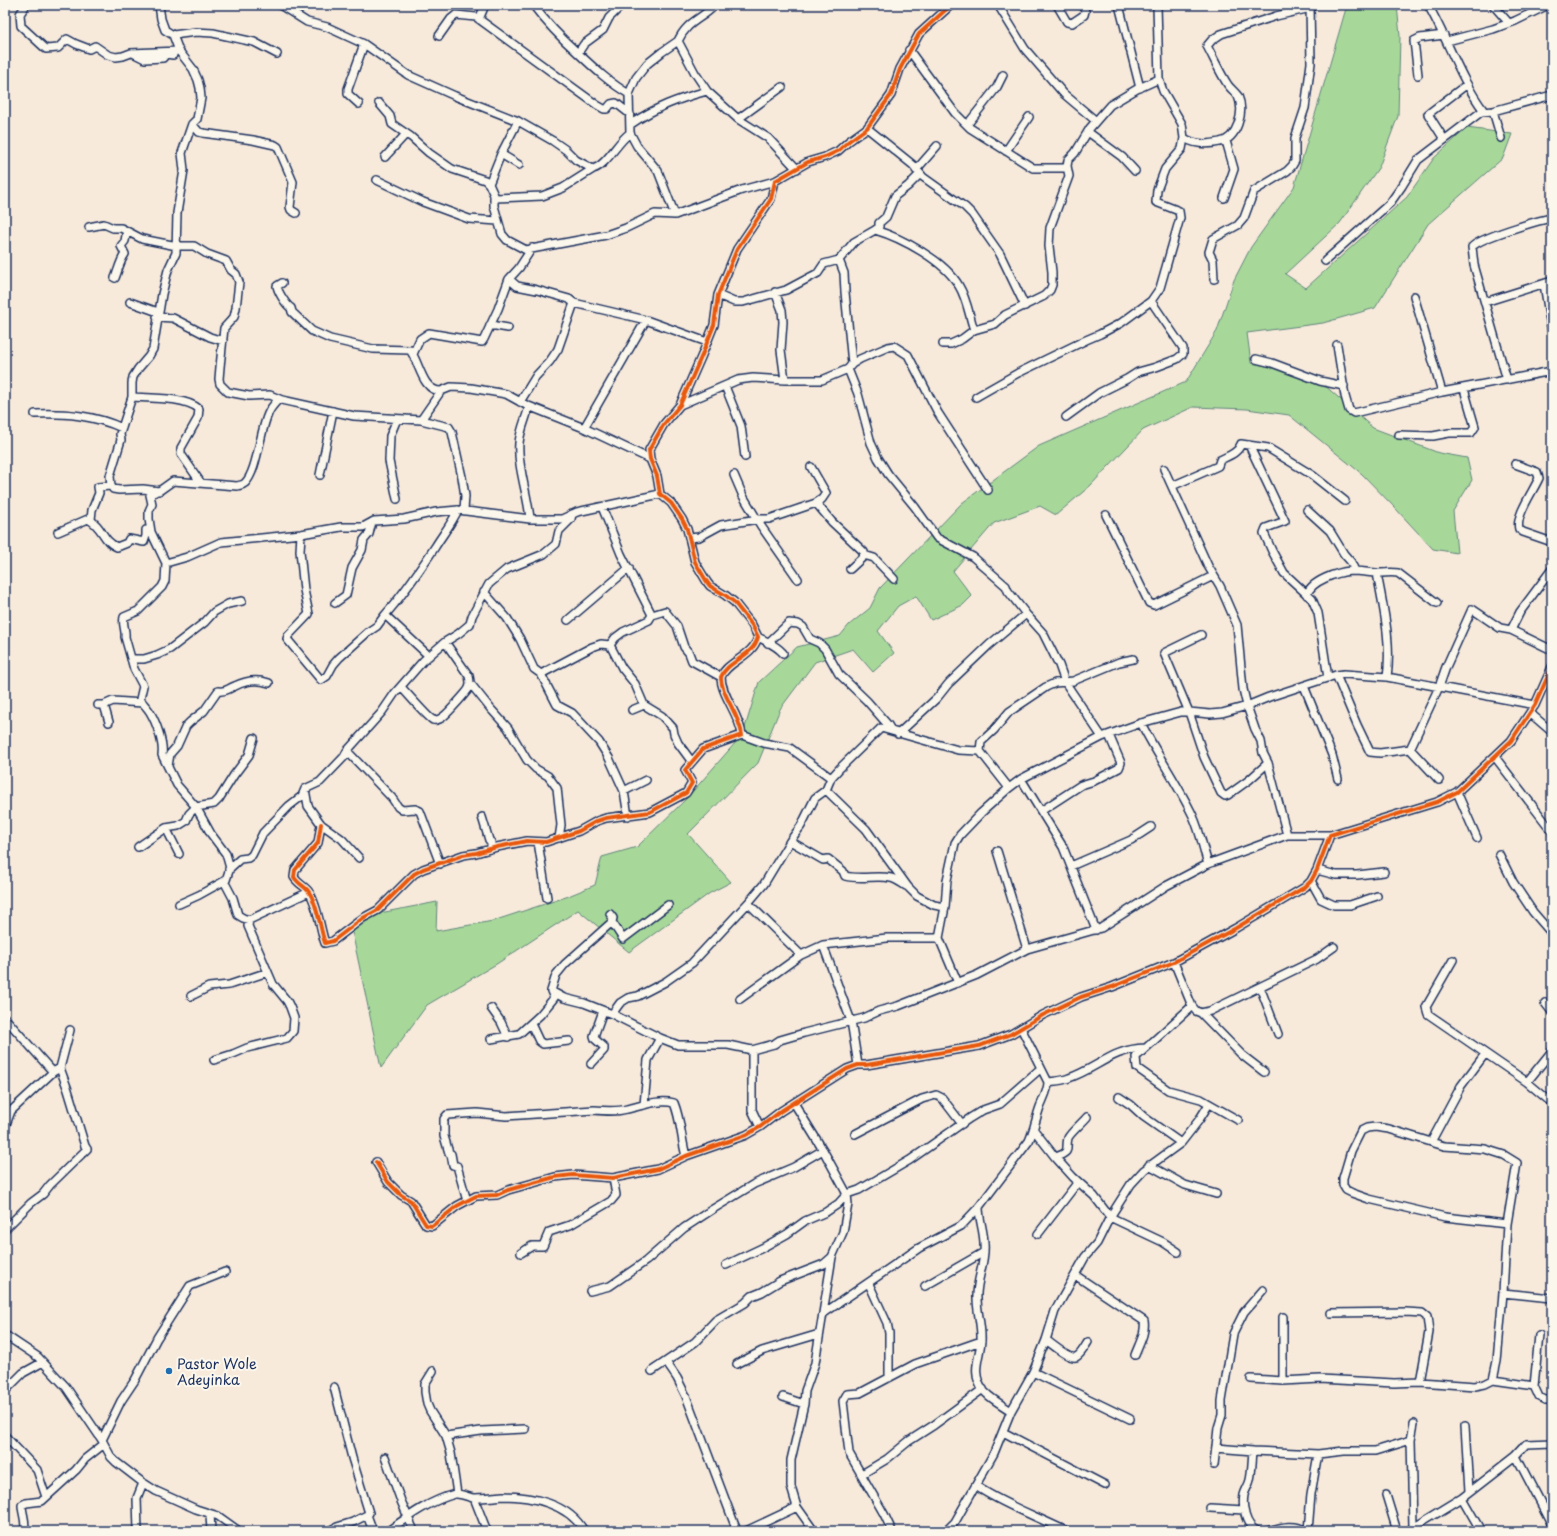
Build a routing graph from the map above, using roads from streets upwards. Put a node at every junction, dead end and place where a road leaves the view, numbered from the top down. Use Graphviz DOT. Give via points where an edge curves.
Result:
graph roads {
  1 [pos="26,5"];
  2 [pos="159,5"];
  3 [pos="280,5"];
  4 [pos="485,5"];
  5 [pos="533,5"];
  6 [pos="622,5"];
  7 [pos="715,5"];
  8 [pos="951,5"];
  9 [pos="998,5"];
  10 [pos="1057,5"];
  11 [pos="1082,5"];
  12 [pos="1119,5"];
  13 [pos="1156,5"];
  14 [pos="1428,5"];
  15 [pos="1493,5"];
  16 [pos="1548,5"];
  17 [pos="1311,7"];
  18 [pos="480,20"];
  19 [pos="1508,22"];
  20 [pos="173,35"];
  21 [pos="439,36"];
  22 [pos="1445,38"];
  23 [pos="678,41"];
  24 [pos="364,44"];
  25 [pos="909,50"];
  26 [pos="180,53"];
  27 [pos="578,53"];
  28 [pos="277,54"];
  29 [pos="1004,75"];
  30 [pos="1418,75"];
  31 [pos="1159,79"];
  32 [pos="1466,85"];
  33 [pos="782,87"];
  34 [pos="1140,88"];
  35 [pos="707,90"];
  36 [pos="629,94"];
  37 [pos="1552,95"];
  38 [pos="378,103"];
  39 [pos="359,104"];
  40 [pos="1484,111"];
  41 [pos="1494,111"];
  42 [pos="630,114"];
  43 [pos="1029,118"];
  44 [pos="738,119"];
  45 [pos="518,121"];
  46 [pos="1096,121"];
  47 [pos="192,124"];
  48 [pos="631,124"];
  49 [pos="967,125"];
  50 [pos="867,128"];
  51 [pos="1088,132"];
  52 [pos="630,133"];
  53 [pos="406,134"];
  54 [pos="1184,138"];
  55 [pos="1500,138"];
  56 [pos="1444,139"];
  57 [pos="1226,141"];
  58 [pos="937,146"];
  59 [pos="1006,150"];
  60 [pos="501,154"];
  61 [pos="386,157"];
  62 [pos="520,164"];
  63 [pos="1067,168"];
  64 [pos="593,169"];
  65 [pos="797,169"];
  66 [pos="1135,171"];
  67 [pos="918,172"];
  68 [pos="377,180"];
  69 [pos="775,181"];
  70 [pos="489,184"];
  71 [pos="495,198"];
  72 [pos="1224,198"];
  73 [pos="296,212"];
  74 [pos="675,215"];
  75 [pos="1552,218"];
  76 [pos="498,221"];
  77 [pos="89,227"];
  78 [pos="875,230"];
  79 [pos="131,236"];
  80 [pos="177,246"];
  81 [pos="532,248"];
  82 [pos="839,260"];
  83 [pos="1325,261"];
  84 [pos="115,278"];
  85 [pos="509,278"];
  86 [pos="1214,279"];
  87 [pos="1552,281"];
  88 [pos="282,283"];
  89 [pos="1544,284"];
  90 [pos="775,292"];
  91 [pos="718,295"];
  92 [pos="1414,296"];
  93 [pos="1151,301"];
  94 [pos="130,302"];
  95 [pos="1485,302"];
  96 [pos="574,303"];
  97 [pos="1025,306"];
  98 [pos="158,315"];
  99 [pos="646,320"];
  100 [pos="490,325"];
  101 [pos="508,328"];
  102 [pos="974,330"];
  103 [pos="1552,333"];
  104 [pos="223,341"];
  105 [pos="706,342"];
  106 [pos="943,344"];
  107 [pos="1337,345"];
  108 [pos="413,354"];
  109 [pos="1256,359"];
  110 [pos="850,366"];
  111 [pos="1552,371"];
  112 [pos="785,380"];
  113 [pos="1507,380"];
  114 [pos="725,386"];
  115 [pos="1344,386"];
  116 [pos="1464,389"];
  117 [pos="441,391"];
  118 [pos="1442,392"];
  119 [pos="132,397"];
  120 [pos="976,397"];
  121 [pos="279,399"];
  122 [pos="520,402"];
  123 [pos="680,405"];
  124 [pos="529,407"];
  125 [pos="333,411"];
  126 [pos="35,414"];
  127 [pos="1066,417"];
  128 [pos="397,420"];
  129 [pos="420,420"];
  130 [pos="122,428"];
  131 [pos="584,428"];
  132 [pos="1398,435"];
  133 [pos="1249,445"];
  134 [pos="745,457"];
  135 [pos="650,458"];
  136 [pos="1514,464"];
  137 [pos="811,467"];
  138 [pos="1164,469"];
  139 [pos="320,475"];
  140 [pos="734,475"];
  141 [pos="201,483"];
  142 [pos="111,486"];
  143 [pos="1172,486"];
  144 [pos="988,490"];
  145 [pos="157,491"];
  146 [pos="660,494"];
  147 [pos="397,499"];
  148 [pos="1345,501"];
  149 [pos="816,503"];
  150 [pos="602,507"];
  151 [pos="461,510"];
  152 [pos="1307,510"];
  153 [pos="572,514"];
  154 [pos="1106,515"];
  155 [pos="530,519"];
  156 [pos="758,519"];
  157 [pos="91,520"];
  158 [pos="372,522"];
  159 [pos="58,532"];
  160 [pos="151,532"];
  161 [pos="301,534"];
  162 [pos="689,538"];
  163 [pos="1552,542"];
  164 [pos="864,555"];
  165 [pos="166,563"];
  166 [pos="629,568"];
  167 [pos="1552,569"];
  168 [pos="850,570"];
  169 [pos="1355,571"];
  170 [pos="1377,573"];
  171 [pos="1213,576"];
  172 [pos="894,578"];
  173 [pos="798,579"];
  174 [pos="484,592"];
  175 [pos="1307,596"];
  176 [pos="242,601"];
  177 [pos="335,603"];
  178 [pos="1437,603"];
  179 [pos="1026,614"];
  180 [pos="385,615"];
  181 [pos="652,615"];
  182 [pos="568,620"];
  183 [pos="1511,630"];
  184 [pos="1201,635"];
  185 [pos="758,636"];
  186 [pos="445,642"];
  187 [pos="768,643"];
  188 [pos="610,645"];
  189 [pos="1552,650"];
  190 [pos="783,653"];
  191 [pos="429,656"];
  192 [pos="1133,658"];
  193 [pos="131,659"];
  194 [pos="1552,667"];
  195 [pos="541,674"];
  196 [pos="1336,675"];
  197 [pos="721,677"];
  198 [pos="1387,677"];
  199 [pos="1328,678"];
  200 [pos="470,682"];
  201 [pos="1065,682"];
  202 [pos="269,683"];
  203 [pos="1304,686"];
  204 [pos="401,687"];
  205 [pos="1440,687"];
  206 [pos="143,703"];
  207 [pos="1535,705"];
  208 [pos="644,706"];
  209 [pos="1247,706"];
  210 [pos="632,710"];
  211 [pos="1188,712"];
  212 [pos="1530,712"];
  213 [pos="109,722"];
  214 [pos="1141,723"];
  215 [pos="894,732"];
  216 [pos="1552,732"];
  217 [pos="742,735"];
  218 [pos="1106,736"];
  219 [pos="254,738"];
  220 [pos="1410,749"];
  221 [pos="346,751"];
  222 [pos="980,751"];
  223 [pos="170,754"];
  224 [pos="162,755"];
  225 [pos="1495,757"];
  226 [pos="692,762"];
  227 [pos="1268,763"];
  228 [pos="168,766"];
  229 [pos="831,778"];
  230 [pos="1338,779"];
  231 [pos="646,780"];
  232 [pos="1021,780"];
  233 [pos="1439,780"];
  234 [pos="1009,788"];
  235 [pos="305,789"];
  236 [pos="826,790"];
  237 [pos="624,791"];
  238 [pos="1457,792"];
  239 [pos="196,807"];
  240 [pos="1041,811"];
  241 [pos="628,816"];
  242 [pos="482,817"];
  243 [pos="321,824"];
  244 [pos="166,828"];
  245 [pos="1152,828"];
  246 [pos="1552,831"];
  247 [pos="1287,835"];
  248 [pos="1330,835"];
  249 [pos="559,838"];
  250 [pos="1477,838"];
  251 [pos="790,841"];
  252 [pos="538,842"];
  253 [pos="138,847"];
  254 [pos="491,849"];
  255 [pos="996,851"];
  256 [pos="179,854"];
  257 [pos="1498,854"];
  258 [pos="359,858"];
  259 [pos="440,864"];
  260 [pos="1208,864"];
  261 [pos="1071,866"];
  262 [pos="229,869"];
  263 [pos="1318,870"];
  264 [pos="1384,872"];
  265 [pos="224,881"];
  266 [pos="1311,881"];
  267 [pos="908,887"];
  268 [pos="309,892"];
  269 [pos="1377,896"];
  270 [pos="547,898"];
  271 [pos="748,903"];
  272 [pos="179,904"];
  273 [pos="668,905"];
  274 [pos="945,907"];
  275 [pos="610,914"];
  276 [pos="249,920"];
  277 [pos="612,922"];
  278 [pos="1096,930"];
  279 [pos="1552,934"];
  280 [pos="939,938"];
  281 [pos="823,945"];
  282 [pos="1334,947"];
  283 [pos="1027,949"];
  284 [pos="801,955"];
  285 [pos="1453,960"];
  286 [pos="1174,962"];
  287 [pos="268,972"];
  288 [pos="958,982"];
  289 [pos="1260,987"];
  290 [pos="551,991"];
  291 [pos="191,996"];
  292 [pos="740,999"];
  293 [pos="1545,1003"];
  294 [pos="1192,1006"];
  295 [pos="491,1008"];
  296 [pos="603,1011"];
  297 [pos="1552,1012"];
  298 [pos="1201,1013"];
  299 [pos="612,1014"];
  300 [pos="5,1018"];
  301 [pos="851,1021"];
  302 [pos="531,1024"];
  303 [pos="1021,1028"];
  304 [pos="70,1030"];
  305 [pos="1278,1034"];
  306 [pos="508,1036"];
  307 [pos="660,1038"];
  308 [pos="491,1039"];
  309 [pos="569,1041"];
  310 [pos="1145,1048"];
  311 [pos="1132,1049"];
  312 [pos="752,1050"];
  313 [pos="1552,1051"];
  314 [pos="1485,1054"];
  315 [pos="1136,1057"];
  316 [pos="214,1060"];
  317 [pos="592,1064"];
  318 [pos="858,1065"];
  319 [pos="60,1068"];
  320 [pos="1040,1069"];
  321 [pos="53,1072"];
  322 [pos="1264,1072"];
  323 [pos="1048,1082"];
  324 [pos="1527,1082"];
  325 [pos="1118,1097"];
  326 [pos="794,1103"];
  327 [pos="1552,1103"];
  328 [pos="1209,1104"];
  329 [pos="644,1105"];
  330 [pos="8,1108"];
  331 [pos="1087,1117"];
  332 [pos="1238,1120"];
  333 [pos="962,1124"];
  334 [pos="5,1127"];
  335 [pos="760,1127"];
  336 [pos="1034,1130"];
  337 [pos="855,1134"];
  338 [pos="1431,1142"];
  339 [pos="1181,1143"];
  340 [pos="823,1150"];
  341 [pos="686,1156"];
  342 [pos="1056,1157"];
  343 [pos="376,1162"];
  344 [pos="1149,1165"];
  345 [pos="613,1178"];
  346 [pos="1078,1182"];
  347 [pos="847,1194"];
  348 [pos="1216,1194"];
  349 [pos="467,1201"];
  350 [pos="979,1207"];
  351 [pos="1110,1217"];
  352 [pos="1507,1224"];
  353 [pos="5,1229"];
  354 [pos="1038,1234"];
  355 [pos="984,1252"];
  356 [pos="1178,1252"];
  357 [pos="521,1253"];
  358 [pos="832,1257"];
  359 [pos="726,1265"];
  360 [pos="225,1272"];
  361 [pos="1075,1275"];
  362 [pos="868,1284"];
  363 [pos="925,1286"];
  364 [pos="1262,1290"];
  365 [pos="590,1291"];
  366 [pos="1503,1293"];
  367 [pos="1552,1298"];
  368 [pos="824,1313"];
  369 [pos="1331,1313"];
  370 [pos="1283,1317"];
  371 [pos="5,1334"];
  372 [pos="819,1334"];
  373 [pos="1539,1335"];
  374 [pos="1046,1340"];
  375 [pos="981,1341"];
  376 [pos="1088,1342"];
  377 [pos="1135,1355"];
  378 [pos="43,1362"];
  379 [pos="666,1362"];
  380 [pos="737,1364"];
  381 [pos="433,1371"];
  382 [pos="652,1371"];
  383 [pos="1032,1372"];
  384 [pos="889,1378"];
  385 [pos="1251,1380"];
  386 [pos="1493,1380"];
  387 [pos="1283,1381"];
  388 [pos="1420,1382"];
  389 [pos="1534,1386"];
  390 [pos="334,1387"];
  391 [pos="983,1389"];
  392 [pos="5,1391"];
  393 [pos="783,1397"];
  394 [pos="1552,1400"];
  395 [pos="804,1404"];
  396 [pos="1011,1411"];
  397 [pos="1130,1419"];
  398 [pos="1414,1424"];
  399 [pos="1465,1426"];
  400 [pos="524,1429"];
  401 [pos="1002,1432"];
  402 [pos="5,1436"];
  403 [pos="446,1436"];
  404 [pos="1411,1440"];
  405 [pos="103,1442"];
  406 [pos="1552,1443"];
  407 [pos="1216,1448"];
  408 [pos="1253,1451"];
  409 [pos="1318,1454"];
  410 [pos="1516,1456"];
  411 [pos="385,1457"];
  412 [pos="1214,1465"];
  413 [pos="862,1474"];
  414 [pos="143,1483"];
  415 [pos="1104,1485"];
  416 [pos="976,1486"];
  417 [pos="1469,1492"];
  418 [pos="457,1494"];
  419 [pos="1386,1495"];
  420 [pos="46,1497"];
  421 [pos="474,1498"];
  422 [pos="1462,1498"];
  423 [pos="797,1507"];
  424 [pos="1210,1508"];
  425 [pos="1244,1510"];
  426 [pos="210,1514"];
  427 [pos="367,1515"];
  428 [pos="408,1517"];
  429 [pos="1552,1525"];
  430 [pos="1410,1529"];
  431 [pos="24,1531"];
  432 [pos="138,1531"];
  433 [pos="211,1531"];
  434 [pos="239,1531"];
  435 [pos="330,1531"];
  436 [pos="373,1531"];
  437 [pos="388,1531"];
  438 [pos="414,1531"];
  439 [pos="487,1531"];
  440 [pos="584,1531"];
  441 [pos="737,1531"];
  442 [pos="746,1531"];
  443 [pos="814,1531"];
  444 [pos="892,1531"];
  445 [pos="946,1531"];
  446 [pos="1066,1531"];
  447 [pos="1258,1531"];
  448 [pos="1267,1531"];
  449 [pos="1306,1531"];
  450 [pos="1396,1531"];
  451 [pos="1481,1531"];
  1 -- 26 [label="street" via="20,14 20,26 46,49 58,48 67,39 88,49 94,46 109,55"];
  2 -- 20 [label="street" via="165,30"];
  3 -- 24 [label="street" via="307,22 326,27"];
  4 -- 18 [label="street"];
  5 -- 27 [label="street" via="548,25"];
  6 -- 27 [label="street" via="609,18 603,30 584,44"];
  7 -- 23 [label="street" via="687,26"];
  8 -- 25 [label="street" via="919,34"];
  9 -- 46 [label="street" via="1025,49 1064,94"];
  10 -- 11 [label="street" via="1067,22 1072,23 1084,15"];
  12 -- 34 [label="street"];
  13 -- 31 [label="street"];
  14 -- 22 [label="street"];
  15 -- 19 [label="street"];
  16 -- 19 [label="street"];
  17 -- 57 [label="street" via="1221,34 1208,46 1240,104 1240,119 1236,131"];
  17 -- 86 [label="street" via="1311,62 1305,108 1295,138 1295,161 1287,171 1254,191 1244,218 1238,225 1213,239 1209,252 1213,260"];
  18 -- 21 [label="street" via="476,17 456,15"];
  18 -- 42 [label="street" via="597,105 607,109 616,103"];
  19 -- 22 [label="street" via="1480,33"];
  20 -- 26 [label="street"];
  20 -- 28 [label="street" via="213,33 254,42"];
  22 -- 30 [label="street" via="1420,38 1414,41"];
  22 -- 32 [label="street"];
  23 -- 35 [label="street"];
  23 -- 36 [label="street" via="647,64 636,78"];
  24 -- 39 [label="street" via="348,89 348,94"];
  24 -- 45 [label="street" via="408,75"];
  25 -- 49 [label="street" via="955,113"];
  25 -- 50 [label="street" via="891,95"];
  26 -- 47 [label="street" via="192,69 200,88 197,119"];
  27 -- 36 [label="street" via="612,84"];
  29 -- 49 [label="street"];
  31 -- 34 [label="street"];
  31 -- 54 [label="street" via="1182,124"];
  32 -- 40 [label="street"];
  32 -- 56 [label="street" via="1428,114"];
  33 -- 44 [label="street"];
  34 -- 46 [label="street" via="1110,105"];
  35 -- 44 [label="street"];
  35 -- 48 [label="street" via="651,111"];
  36 -- 42 [label="street"];
  37 -- 41 [label="street"];
  38 -- 53 [label="street" via="390,116 392,124"];
  40 -- 41 [label="street"];
  40 -- 56 [label="street"];
  41 -- 55 [label="street"];
  42 -- 48 [label="street"];
  43 -- 59 [label="street"];
  44 -- 65 [label="street" via="768,138"];
  45 -- 60 [label="street"];
  45 -- 64 [label="street" via="553,140 576,160"];
  46 -- 51 [label="street"];
  47 -- 73 [label="street" via="200,132 221,135 236,133 278,147 293,182 290,207"];
  47 -- 80 [label="street" via="182,153 184,170 177,213"];
  48 -- 52 [label="street"];
  49 -- 59 [label="street"];
  50 -- 65 [label="street" via="838,151"];
  50 -- 67 [label="street" via="913,165"];
  51 -- 63 [label="street" via="1068,160"];
  51 -- 66 [label="street" via="1122,157"];
  52 -- 64 [label="street" via="599,166"];
  52 -- 74 [label="street" via="637,146 658,171"];
  53 -- 61 [label="street"];
  53 -- 70 [label="street" via="452,169 485,180"];
  54 -- 57 [label="street" via="1194,143"];
  54 -- 93 [label="street" via="1182,150 1165,169 1157,190 1156,202 1180,211 1180,218 1160,288"];
  56 -- 83 [label="street" via="1418,160 1390,203"];
  57 -- 72 [label="street" via="1234,168"];
  58 -- 67 [label="street"];
  59 -- 63 [label="street" via="1033,168"];
  60 -- 62 [label="street"];
  60 -- 70 [label="street"];
  63 -- 97 [label="street" via="1069,176 1050,228 1052,285 1044,296"];
  64 -- 71 [label="street" via="563,188 542,196"];
  65 -- 69 [label="street"];
  67 -- 78 [label="street" via="908,186 895,196 886,218"];
  67 -- 97 [label="street" via="972,214 1000,254"];
  68 -- 76 [label="street" via="423,202 469,219"];
  69 -- 74 [label="street" via="742,190"];
  69 -- 91 [label="street" via="771,199 737,249"];
  70 -- 71 [label="street"];
  71 -- 76 [label="street" via="494,206"];
  74 -- 81 [label="street" via="655,214 606,235"];
  75 -- 95 [label="street" via="1495,236 1472,247 1474,265"];
  76 -- 81 [label="street" via="507,240 526,250"];
  77 -- 79 [label="street" via="106,224 113,228 126,229"];
  78 -- 82 [label="street" via="854,242"];
  78 -- 102 [label="street" via="921,251 934,259 951,276 963,293"];
  79 -- 80 [label="street"];
  79 -- 84 [label="street" via="121,246 124,254"];
  80 -- 98 [label="street" via="168,270"];
  80 -- 104 [label="street" via="194,246 226,261 236,274 239,282 236,308 234,317 224,328"];
  81 -- 85 [label="street"];
  82 -- 90 [label="street" via="824,264 818,273 786,290"];
  82 -- 110 [label="street" via="844,273"];
  85 -- 96 [label="street" via="517,286 569,299"];
  85 -- 100 [label="street"];
  87 -- 89 [label="street"];
  88 -- 108 [label="street" via="277,286 278,292 292,312 312,330 330,339 374,348 410,350"];
  89 -- 95 [label="street"];
  89 -- 103 [label="street"];
  90 -- 91 [label="street" via="743,302 734,302"];
  90 -- 112 [label="street" via="782,310 781,350"];
  91 -- 105 [label="street" via="714,325"];
  92 -- 118 [label="street"];
  93 -- 120 [label="street" via="1100,334 1018,373"];
  93 -- 127 [label="street" via="1183,348 1183,354 1177,359 1138,372 1099,393"];
  94 -- 98 [label="street"];
  95 -- 113 [label="street"];
  96 -- 99 [label="street"];
  96 -- 122 [label="street" via="558,349 536,376"];
  97 -- 102 [label="street" via="994,324"];
  98 -- 104 [label="street" via="173,318"];
  98 -- 119 [label="street" via="153,349 133,377"];
  99 -- 105 [label="street"];
  99 -- 131 [label="street"];
  100 -- 101 [label="street"];
  100 -- 108 [label="street" via="482,342 429,333 420,339"];
  102 -- 106 [label="street" via="951,344"];
  104 -- 121 [label="street" via="219,379 223,388 228,392 249,396 270,395"];
  105 -- 123 [label="street"];
  107 -- 115 [label="street"];
  108 -- 117 [label="street" via="428,385"];
  109 -- 115 [label="street" via="1320,381"];
  110 -- 112 [label="street" via="822,380"];
  110 -- 144 [label="street" via="888,347 894,346 908,355 938,413"];
  110 -- 179 [label="street" via="871,443 888,474 937,538 973,557 1006,586"];
  111 -- 113 [label="street"];
  112 -- 114 [label="street" via="753,378 738,380"];
  113 -- 116 [label="street"];
  114 -- 123 [label="street"];
  114 -- 134 [label="street" via="741,426"];
  115 -- 118 [label="street" via="1349,410 1354,413"];
  116 -- 118 [label="street"];
  116 -- 132 [label="street" via="1475,427 1472,433"];
  117 -- 122 [label="street" via="451,387 471,388 506,394"];
  117 -- 129 [label="street"];
  119 -- 130 [label="street"];
  119 -- 141 [label="street" via="168,398 194,405 199,409 198,418 183,441 181,454"];
  121 -- 125 [label="street"];
  121 -- 141 [label="street" via="268,413 253,468 246,482 237,486"];
  122 -- 124 [label="street"];
  123 -- 135 [label="street" via="655,439 649,450"];
  124 -- 131 [label="street"];
  124 -- 155 [label="street" via="519,442"];
  125 -- 128 [label="street" via="354,416"];
  125 -- 139 [label="street"];
  126 -- 130 [label="street" via="64,413 93,418"];
  128 -- 129 [label="street"];
  128 -- 147 [label="street" via="390,436 389,461"];
  129 -- 151 [label="street" via="449,427 452,432 465,496"];
  130 -- 142 [label="street" via="110,476"];
  131 -- 135 [label="street"];
  133 -- 143 [label="street" via="1242,444 1234,453 1220,460 1218,466"];
  133 -- 148 [label="street" via="1268,448 1312,475"];
  133 -- 175 [label="street" via="1285,521 1266,528 1264,533 1284,573"];
  135 -- 146 [label="street"];
  136 -- 163 [label="street" via="1537,472 1539,478 1518,522 1519,529"];
  137 -- 149 [label="street" via="826,493"];
  138 -- 143 [label="street"];
  140 -- 156 [label="street" via="743,496"];
  141 -- 145 [label="street" via="173,481"];
  142 -- 145 [label="street" via="119,490"];
  142 -- 157 [label="street" via="98,487 99,493"];
  143 -- 171 [label="street"];
  145 -- 160 [label="street" via="150,497 152,504 148,513"];
  146 -- 150 [label="street"];
  146 -- 162 [label="street" via="671,503 682,519"];
  149 -- 156 [label="street" via="769,519"];
  149 -- 164 [label="street" via="847,538 863,550"];
  150 -- 153 [label="street"];
  150 -- 166 [label="street"];
  151 -- 155 [label="street"];
  151 -- 158 [label="street"];
  151 -- 180 [label="street" via="403,595"];
  152 -- 169 [label="street" via="1330,531"];
  153 -- 155 [label="street" via="562,519"];
  153 -- 174 [label="street" via="559,531 556,544 544,554 507,569 489,584"];
  154 -- 171 [label="street" via="1149,603 1154,605"];
  156 -- 162 [label="street" via="721,525 699,538"];
  156 -- 173 [label="street"];
  157 -- 159 [label="street"];
  157 -- 160 [label="street" via="101,530 106,541 117,547 128,543 130,539 144,542 146,530"];
  158 -- 161 [label="street" via="362,527 341,527"];
  158 -- 177 [label="street" via="369,534 352,568 346,595"];
  160 -- 165 [label="street"];
  161 -- 165 [label="street" via="221,542"];
  161 -- 180 [label="street" via="300,551 309,614 287,639 321,680 327,676 339,658 377,626"];
  162 -- 185 [label="street" via="695,562 707,582 734,602"];
  164 -- 168 [label="street"];
  164 -- 172 [label="street" via="874,558"];
  165 -- 193 [label="street" via="162,587 138,611 124,617 122,622"];
  166 -- 181 [label="street"];
  166 -- 182 [label="street"];
  167 -- 183 [label="street" via="1520,612"];
  169 -- 170 [label="street"];
  169 -- 175 [label="street" via="1328,576 1312,587"];
  170 -- 178 [label="street" via="1398,573"];
  170 -- 198 [label="street" via="1389,644"];
  171 -- 209 [label="street" via="1237,625"];
  174 -- 186 [label="street" via="470,624"];
  174 -- 195 [label="street" via="507,618 531,663"];
  175 -- 199 [label="street" via="1312,599 1318,613"];
  176 -- 193 [label="street" via="228,604 214,612 170,649 144,659"];
  179 -- 201 [label="street" via="1043,632"];
  179 -- 215 [label="street" via="949,683 938,698"];
  180 -- 191 [label="street"];
  181 -- 188 [label="street" via="649,620 615,638"];
  181 -- 197 [label="street" via="665,611 678,626 684,647 690,653 692,661"];
  183 -- 189 [label="street"];
  183 -- 205 [label="street" via="1500,628 1472,609 1446,666"];
  184 -- 211 [label="street" via="1164,653"];
  185 -- 187 [label="street"];
  185 -- 197 [label="street" via="755,645 724,670"];
  186 -- 191 [label="street"];
  186 -- 200 [label="street" via="469,676"];
  187 -- 190 [label="street"];
  187 -- 215 [label="street" via="789,623 803,627 810,639 825,649 839,674"];
  188 -- 195 [label="street" via="592,647"];
  188 -- 208 [label="street" via="622,668 635,684"];
  191 -- 204 [label="street" via="418,665"];
  192 -- 201 [label="street"];
  193 -- 206 [label="street" via="142,684 140,697"];
  194 -- 207 [label="street"];
  195 -- 237 [label="street" via="557,705 572,713 599,742"];
  196 -- 198 [label="street"];
  196 -- 199 [label="street"];
  196 -- 220 [label="street" via="1370,752"];
  197 -- 217 [label="street"];
  198 -- 205 [label="street"];
  199 -- 203 [label="street"];
  200 -- 204 [label="street" via="467,691 437,720 427,716"];
  200 -- 249 [label="street" via="508,728 527,760 548,776 557,788 561,825"];
  201 -- 218 [label="street"];
  201 -- 222 [label="street" via="1046,687 1009,712 981,742"];
  202 -- 223 [label="street" via="254,679 224,692 218,691 204,711 190,722"];
  203 -- 209 [label="street"];
  203 -- 230 [label="street" via="1332,755"];
  204 -- 221 [label="street"];
  205 -- 207 [label="street"];
  205 -- 220 [label="street"];
  206 -- 213 [label="street" via="114,701 101,705"];
  206 -- 224 [label="street" via="151,713 158,730"];
  207 -- 212 [label="street"];
  208 -- 210 [label="street"];
  208 -- 226 [label="street" via="662,716 673,728 678,743"];
  209 -- 211 [label="street" via="1217,714"];
  209 -- 227 [label="street"];
  211 -- 214 [label="street"];
  211 -- 227 [label="street" via="1204,757 1221,793 1225,796"];
  212 -- 216 [label="street"];
  212 -- 225 [label="street" via="1511,741"];
  214 -- 218 [label="street"];
  214 -- 260 [label="street" via="1194,818"];
  215 -- 222 [label="street" via="958,750"];
  215 -- 229 [label="street" via="881,728"];
  217 -- 226 [label="street" via="703,749"];
  217 -- 229 [label="street" via="790,748"];
  218 -- 232 [label="street"];
  218 -- 240 [label="street" via="1121,763 1119,768 1081,785"];
  219 -- 239 [label="street" via="249,755 219,799 214,804"];
  220 -- 233 [label="street"];
  221 -- 235 [label="street" via="344,757 320,782"];
  221 -- 259 [label="street" via="398,807 402,810 420,811"];
  222 -- 234 [label="street"];
  223 -- 224 [label="street"];
  223 -- 228 [label="street"];
  224 -- 228 [label="street"];
  225 -- 238 [label="street"];
  225 -- 246 [label="street"];
  226 -- 241 [label="street" via="685,770 692,783 686,793 650,812"];
  227 -- 247 [label="street"];
  228 -- 239 [label="street" via="177,785"];
  229 -- 236 [label="street"];
  231 -- 237 [label="street"];
  232 -- 234 [label="street"];
  232 -- 240 [label="street"];
  234 -- 274 [label="street" via="981,813 955,843 947,880"];
  235 -- 243 [label="street" via="308,806"];
  235 -- 262 [label="street" via="302,796 263,834 252,855 240,859"];
  236 -- 251 [label="street" via="815,798"];
  236 -- 267 [label="street" via="866,829"];
  237 -- 241 [label="street"];
  238 -- 248 [label="street" via="1437,802"];
  238 -- 250 [label="street"];
  239 -- 244 [label="street" via="186,821 178,826"];
  239 -- 262 [label="street" via="206,828 226,854"];
  240 -- 261 [label="street" via="1063,847"];
  241 -- 249 [label="street" via="606,818"];
  242 -- 254 [label="street" via="492,845"];
  243 -- 258 [label="street" via="342,839"];
  243 -- 268 [label="street" via="318,843 294,873 296,881"];
  244 -- 253 [label="street"];
  244 -- 256 [label="street"];
  245 -- 261 [label="street"];
  247 -- 248 [label="street"];
  247 -- 260 [label="street"];
  248 -- 263 [label="street"];
  249 -- 252 [label="street"];
  251 -- 267 [label="street" via="823,860 828,860 843,871 845,876 892,878"];
  251 -- 271 [label="street" via="764,884"];
  252 -- 254 [label="street" via="527,841"];
  252 -- 270 [label="street"];
  254 -- 259 [label="street" via="463,855"];
  255 -- 283 [label="street"];
  257 -- 279 [label="street" via="1533,912"];
  259 -- 268 [label="street" via="414,874 378,910 328,943 325,943 319,917"];
  260 -- 278 [label="street" via="1166,886"];
  261 -- 278 [label="street"];
  262 -- 265 [label="street"];
  263 -- 264 [label="street" via="1336,875"];
  263 -- 266 [label="street"];
  265 -- 272 [label="street"];
  265 -- 276 [label="street" via="238,915"];
  266 -- 269 [label="street" via="1321,899 1334,905 1350,905"];
  266 -- 286 [label="street" via="1236,928"];
  267 -- 274 [label="street" via="921,899"];
  268 -- 276 [label="street"];
  271 -- 284 [label="street"];
  271 -- 299 [label="street" via="692,963 665,982 638,996 628,998"];
  273 -- 277 [label="street" via="623,939"];
  274 -- 280 [label="street"];
  275 -- 277 [label="street"];
  276 -- 287 [label="street" via="248,926"];
  277 -- 290 [label="street" via="565,964 556,975"];
  278 -- 283 [label="street"];
  280 -- 281 [label="street" via="887,938"];
  280 -- 288 [label="street"];
  281 -- 284 [label="street"];
  281 -- 301 [label="street"];
  282 -- 289 [label="street" via="1317,959"];
  283 -- 288 [label="street"];
  284 -- 292 [label="street"];
  285 -- 314 [label="street" via="1426,1007 1428,1014"];
  286 -- 294 [label="street"];
  286 -- 303 [label="street" via="1081,997"];
  287 -- 291 [label="street" via="229,985 209,987"];
  287 -- 316 [label="street" via="273,984 290,1007 294,1018 294,1030 287,1038"];
  288 -- 301 [label="street" via="898,1006"];
  289 -- 298 [label="street"];
  289 -- 305 [label="street"];
  290 -- 296 [label="street"];
  290 -- 302 [label="street" via="554,998"];
  293 -- 297 [label="street"];
  294 -- 298 [label="street"];
  294 -- 310 [label="street"];
  295 -- 306 [label="street"];
  296 -- 299 [label="street"];
  296 -- 317 [label="street" via="594,1036 604,1050"];
  298 -- 322 [label="street" via="1242,1055"];
  299 -- 307 [label="street"];
  300 -- 321 [label="street"];
  301 -- 312 [label="street"];
  301 -- 318 [label="street"];
  302 -- 306 [label="street" via="519,1034"];
  302 -- 309 [label="street" via="542,1044"];
  303 -- 318 [label="street" via="979,1046"];
  303 -- 320 [label="street"];
  304 -- 319 [label="street"];
  306 -- 308 [label="street"];
  307 -- 312 [label="street" via="678,1045 728,1045"];
  307 -- 329 [label="street" via="648,1060"];
  310 -- 311 [label="street"];
  310 -- 315 [label="street"];
  311 -- 315 [label="street"];
  311 -- 323 [label="street" via="1107,1058 1068,1079"];
  312 -- 335 [label="street" via="752,1110"];
  313 -- 324 [label="street"];
  314 -- 324 [label="street"];
  314 -- 338 [label="street" via="1461,1086"];
  315 -- 328 [label="street" via="1136,1068 1168,1090 1201,1099"];
  318 -- 326 [label="street"];
  319 -- 321 [label="street"];
  319 -- 353 [label="street" via="87,1149"];
  320 -- 323 [label="street"];
  320 -- 333 [label="street" via="1000,1104 982,1110"];
  321 -- 330 [label="street"];
  323 -- 336 [label="street"];
  324 -- 327 [label="street"];
  325 -- 339 [label="street"];
  326 -- 335 [label="street"];
  326 -- 340 [label="street"];
  328 -- 332 [label="street"];
  328 -- 339 [label="street"];
  329 -- 341 [label="street" via="667,1101 674,1103"];
  329 -- 349 [label="street" via="625,1110 506,1116 477,1113 447,1115 444,1119 444,1136"];
  330 -- 334 [label="street"];
  331 -- 342 [label="street" via="1068,1138 1068,1149"];
  333 -- 337 [label="street" via="942,1098 936,1095"];
  333 -- 347 [label="street" via="910,1160 859,1190"];
  335 -- 341 [label="street" via="746,1135"];
  336 -- 342 [label="street"];
  336 -- 350 [label="street" via="1029,1141"];
  338 -- 352 [label="street" via="1444,1146 1485,1149 1517,1163"];
  338 -- 352 [label="street" via="1382,1128 1367,1128 1361,1131 1351,1151 1344,1172 1343,1185 1352,1193 1386,1203 1446,1217"];
  339 -- 344 [label="street"];
  340 -- 347 [label="street"];
  340 -- 365 [label="street" via="794,1167 754,1184 684,1228 646,1261 610,1286"];
  341 -- 345 [label="street" via="658,1169"];
  342 -- 346 [label="street"];
  343 -- 349 [label="street" via="388,1182 411,1201 429,1226 436,1225 449,1212"];
  344 -- 348 [label="street" via="1185,1185"];
  344 -- 351 [label="street" via="1131,1184"];
  345 -- 349 [label="street" via="573,1175 555,1177 497,1195 476,1196"];
  345 -- 357 [label="street" via="616,1195 611,1201 570,1225 549,1232 543,1246 532,1246"];
  346 -- 351 [label="street" via="1094,1196"];
  346 -- 354 [label="street"];
  347 -- 358 [label="street" via="848,1204 843,1232"];
  347 -- 359 [label="street" via="826,1212 805,1220 762,1248"];
  350 -- 355 [label="street"];
  350 -- 362 [label="street" via="961,1226 920,1248"];
  351 -- 356 [label="street" via="1163,1242"];
  351 -- 361 [label="street" via="1097,1243"];
  352 -- 366 [label="street"];
  355 -- 363 [label="street"];
  355 -- 375 [label="street" via="976,1297"];
  358 -- 368 [label="street"];
  358 -- 379 [label="street" via="824,1264 780,1281 752,1296 716,1320 695,1342"];
  360 -- 405 [label="street" via="190,1286 121,1401"];
  361 -- 374 [label="street" via="1055,1311"];
  361 -- 377 [label="street" via="1144,1321 1144,1334"];
  362 -- 368 [label="street"];
  362 -- 384 [label="street" via="889,1333"];
  364 -- 407 [label="street" via="1244,1312 1233,1334"];
  366 -- 367 [label="street"];
  366 -- 386 [label="street"];
  368 -- 372 [label="street"];
  369 -- 388 [label="street" via="1422,1313 1427,1317 1429,1332"];
  370 -- 387 [label="street"];
  371 -- 378 [label="street"];
  372 -- 380 [label="street" via="762,1351"];
  372 -- 395 [label="street" via="815,1363 805,1390"];
  373 -- 389 [label="street"];
  374 -- 376 [label="street" via="1074,1358"];
  374 -- 383 [label="street"];
  375 -- 384 [label="street" via="915,1364"];
  375 -- 391 [label="street" via="977,1374"];
  378 -- 392 [label="street" via="23,1373"];
  378 -- 405 [label="street" via="66,1387"];
  379 -- 382 [label="street"];
  379 -- 441 [label="street" via="686,1396"];
  381 -- 403 [label="street" via="425,1384 424,1392 430,1411"];
  383 -- 396 [label="street"];
  383 -- 397 [label="street"];
  384 -- 413 [label="street" via="860,1393 847,1394 843,1401 849,1453"];
  385 -- 387 [label="street"];
  386 -- 388 [label="street" via="1475,1386"];
  386 -- 389 [label="street"];
  387 -- 388 [label="street" via="1320,1379"];
  389 -- 394 [label="street" via="1539,1397"];
  390 -- 427 [label="street" via="369,1513"];
  391 -- 396 [label="street"];
  391 -- 413 [label="street" via="887,1459"];
  393 -- 395 [label="street"];
  395 -- 423 [label="street" via="791,1460 791,1487"];
  396 -- 401 [label="street"];
  398 -- 404 [label="street"];
  399 -- 417 [label="street"];
  400 -- 403 [label="street"];
  401 -- 415 [label="street"];
  401 -- 416 [label="street"];
  402 -- 420 [label="street" via="37,1470"];
  403 -- 418 [label="street"];
  404 -- 409 [label="street" via="1374,1451"];
  404 -- 430 [label="street"];
  405 -- 414 [label="street" via="112,1458"];
  405 -- 420 [label="street"];
  406 -- 410 [label="street" via="1527,1444"];
  407 -- 408 [label="street"];
  407 -- 412 [label="street"];
  408 -- 409 [label="street"];
  408 -- 425 [label="street" via="1250,1482 1244,1494"];
  409 -- 449 [label="street"];
  410 -- 417 [label="street"];
  410 -- 429 [label="street"];
  411 -- 428 [label="street"];
  413 -- 444 [label="street"];
  414 -- 426 [label="street"];
  414 -- 432 [label="street" via="137,1498"];
  416 -- 445 [label="street" via="955,1522"];
  416 -- 446 [label="street" via="1011,1506"];
  417 -- 422 [label="street"];
  418 -- 421 [label="street"];
  418 -- 428 [label="street" via="428,1504"];
  419 -- 450 [label="street"];
  420 -- 431 [label="street" via="42,1501 22,1505 26,1526"];
  421 -- 439 [label="street"];
  421 -- 440 [label="street" via="505,1496 535,1499 565,1511 577,1520"];
  422 -- 430 [label="street"];
  422 -- 451 [label="street"];
  423 -- 442 [label="street"];
  423 -- 443 [label="street"];
  424 -- 425 [label="street"];
  425 -- 447 [label="street" via="1251,1525"];
  426 -- 433 [label="street"];
  426 -- 434 [label="street" via="218,1516"];
  427 -- 435 [label="street"];
  427 -- 436 [label="street"];
  428 -- 437 [label="street"];
  428 -- 438 [label="street"];
  448 -- 449 [label="street" via="1298,1527"];
}
